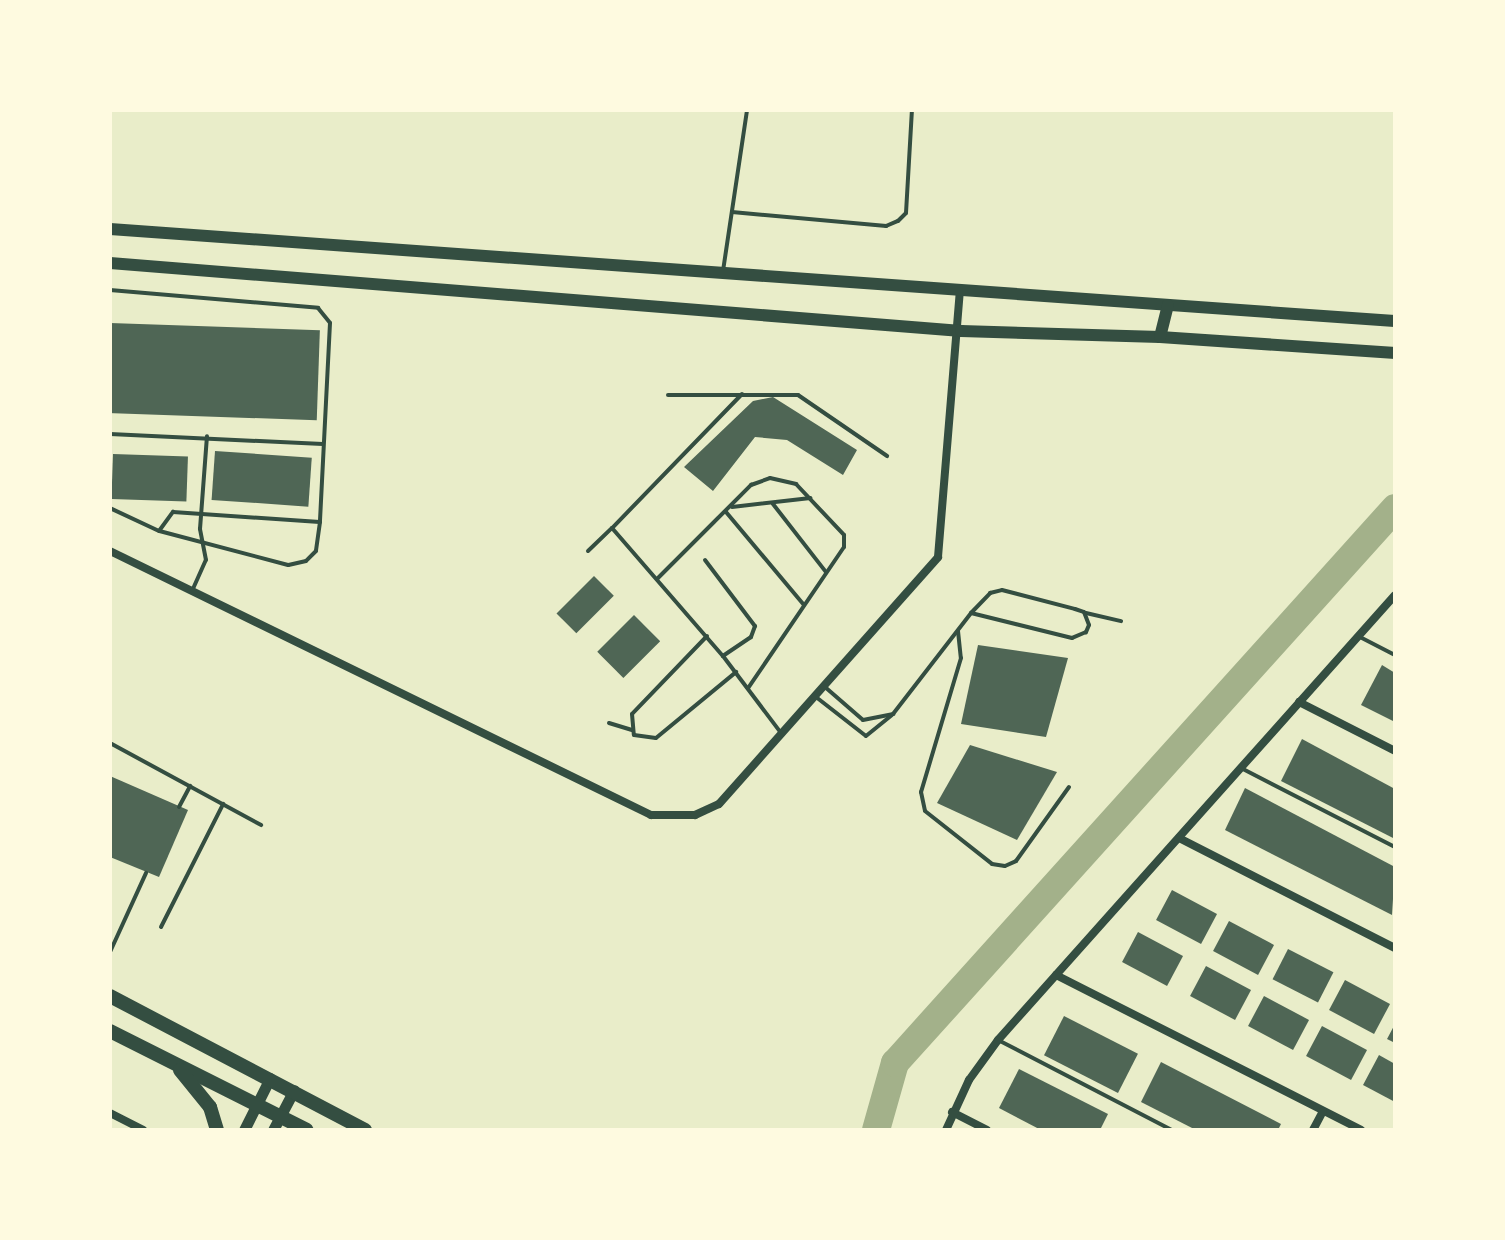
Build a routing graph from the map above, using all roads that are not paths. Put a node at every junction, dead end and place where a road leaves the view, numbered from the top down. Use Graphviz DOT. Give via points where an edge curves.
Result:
graph roads {
  1 [pos="747,110"];
  2 [pos="912,110"];
  3 [pos="732,212"];
  4 [pos="110,229"];
  5 [pos="110,263"];
  6 [pos="723,273"];
  7 [pos="110,290"];
  8 [pos="960,292"];
  9 [pos="1168,305"];
  10 [pos="1395,321"];
  11 [pos="961,331"];
  12 [pos="1160,337"];
  13 [pos="1395,353"];
  14 [pos="742,394"];
  15 [pos="668,395"];
  16 [pos="110,434"];
  17 [pos="207,435"];
  18 [pos="324,444"];
  19 [pos="887,456"];
  20 [pos="810,498"];
  21 [pos="773,504"];
  22 [pos="110,508"];
  23 [pos="728,510"];
  24 [pos="200,514"];
  25 [pos="320,522"];
  26 [pos="612,528"];
  27 [pos="159,531"];
  28 [pos="203,542"];
  29 [pos="110,551"];
  30 [pos="588,551"];
  31 [pos="705,560"];
  32 [pos="826,573"];
  33 [pos="658,578"];
  34 [pos="191,593"];
  35 [pos="1395,595"];
  36 [pos="804,605"];
  37 [pos="1084,612"];
  38 [pos="971,613"];
  39 [pos="1121,621"];
  40 [pos="958,631"];
  41 [pos="707,636"];
  42 [pos="1358,636"];
  43 [pos="1395,655"];
  44 [pos="723,656"];
  45 [pos="736,672"];
  46 [pos="825,687"];
  47 [pos="748,688"];
  48 [pos="816,697"];
  49 [pos="1299,702"];
  50 [pos="893,714"];
  51 [pos="609,723"];
  52 [pos="632,730"];
  53 [pos="782,735"];
  54 [pos="110,743"];
  55 [pos="1395,751"];
  56 [pos="1241,768"];
  57 [pos="190,786"];
  58 [pos="1069,787"];
  59 [pos="223,804"];
  60 [pos="179,807"];
  61 [pos="261,825"];
  62 [pos="1179,838"];
  63 [pos="1395,847"];
  64 [pos="146,873"];
  65 [pos="161,927"];
  66 [pos="1395,948"];
  67 [pos="110,952"];
  68 [pos="1056,975"];
  69 [pos="110,996"];
  70 [pos="110,1031"];
  71 [pos="998,1040"];
  72 [pos="171,1061"];
  73 [pos="270,1078"];
  74 [pos="294,1090"];
  75 [pos="256,1105"];
  76 [pos="1323,1111"];
  77 [pos="952,1112"];
  78 [pos="110,1113"];
  79 [pos="277,1124"];
  80 [pos="143,1130"];
  81 [pos="217,1130"];
  82 [pos="244,1130"];
  83 [pos="307,1130"];
  84 [pos="365,1130"];
  85 [pos="946,1130"];
  86 [pos="987,1130"];
  87 [pos="1172,1130"];
  88 [pos="1313,1130"];
  89 [pos="1361,1130"];
  1 -- 3 [label="lane"];
  2 -- 3 [label="lane" via="906,213 898,221 886,226"];
  3 -- 6 [label="lane"];
  4 -- 6 [label="main road"];
  5 -- 11 [label="main road"];
  6 -- 8 [label="main road"];
  7 -- 18 [label="lane" via="318,308 325,313 330,323"];
  8 -- 9 [label="main road"];
  8 -- 11 [label="street"];
  9 -- 10 [label="main road"];
  9 -- 12 [label="main road"];
  11 -- 12 [label="main road"];
  11 -- 46 [label="street" via="938,557"];
  12 -- 13 [label="main road"];
  14 -- 15 [label="lane"];
  14 -- 19 [label="lane" via="798,395"];
  14 -- 26 [label="lane"];
  16 -- 17 [label="lane"];
  17 -- 18 [label="lane"];
  17 -- 24 [label="lane"];
  18 -- 25 [label="lane"];
  20 -- 21 [label="lane"];
  20 -- 23 [label="lane" via="790,480 770,478 751,485"];
  20 -- 32 [label="lane" via="846,541"];
  21 -- 23 [label="lane"];
  21 -- 32 [label="lane"];
  22 -- 27 [label="lane"];
  23 -- 33 [label="lane"];
  23 -- 36 [label="lane"];
  24 -- 25 [label="lane"];
  24 -- 27 [label="lane" via="171,513"];
  24 -- 28 [label="lane"];
  25 -- 28 [label="lane" via="316,551 288,565"];
  26 -- 30 [label="lane"];
  26 -- 33 [label="lane"];
  27 -- 28 [label="lane"];
  28 -- 34 [label="lane" via="205,567"];
  29 -- 34 [label="street"];
  31 -- 44 [label="lane" via="755,626 751,637"];
  32 -- 36 [label="lane"];
  33 -- 41 [label="lane"];
  34 -- 53 [label="street" via="661,818 695,815 719,804"];
  35 -- 42 [label="street"];
  36 -- 47 [label="lane"];
  37 -- 38 [label="lane" via="1002,590 990,593"];
  37 -- 38 [label="lane" via="1089,618 1086,632 1072,638"];
  37 -- 39 [label="lane"];
  38 -- 40 [label="lane"];
  40 -- 50 [label="lane"];
  40 -- 58 [label="lane" via="961,658 921,792 925,811 992,864 1005,866 1016,861"];
  41 -- 44 [label="lane"];
  41 -- 52 [label="lane" via="632,714"];
  42 -- 43 [label="lane"];
  42 -- 49 [label="street"];
  44 -- 45 [label="lane"];
  45 -- 47 [label="lane"];
  45 -- 52 [label="lane" via="656,738 638,738"];
  46 -- 48 [label="street"];
  46 -- 50 [label="lane" via="863,720"];
  47 -- 53 [label="lane"];
  48 -- 50 [label="lane" via="866,736"];
  48 -- 53 [label="street"];
  49 -- 55 [label="street"];
  49 -- 56 [label="street"];
  51 -- 52 [label="lane"];
  54 -- 57 [label="lane"];
  56 -- 62 [label="street"];
  56 -- 63 [label="lane"];
  57 -- 59 [label="lane"];
  57 -- 60 [label="lane"];
  59 -- 61 [label="lane"];
  59 -- 65 [label="lane"];
  62 -- 66 [label="street"];
  62 -- 68 [label="street"];
  64 -- 67 [label="lane"];
  68 -- 71 [label="street"];
  68 -- 76 [label="street"];
  69 -- 73 [label="main road"];
  70 -- 72 [label="main road"];
  71 -- 77 [label="street"];
  71 -- 87 [label="lane"];
  72 -- 75 [label="main road"];
  72 -- 81 [label="main road" via="210,1107"];
  73 -- 74 [label="main road"];
  73 -- 75 [label="street"];
  74 -- 79 [label="street"];
  74 -- 84 [label="main road"];
  75 -- 79 [label="main road"];
  75 -- 82 [label="street"];
  76 -- 88 [label="street"];
  76 -- 89 [label="street"];
  77 -- 85 [label="street"];
  77 -- 86 [label="street"];
  78 -- 80 [label="street"];
  79 -- 83 [label="main road"];
}
